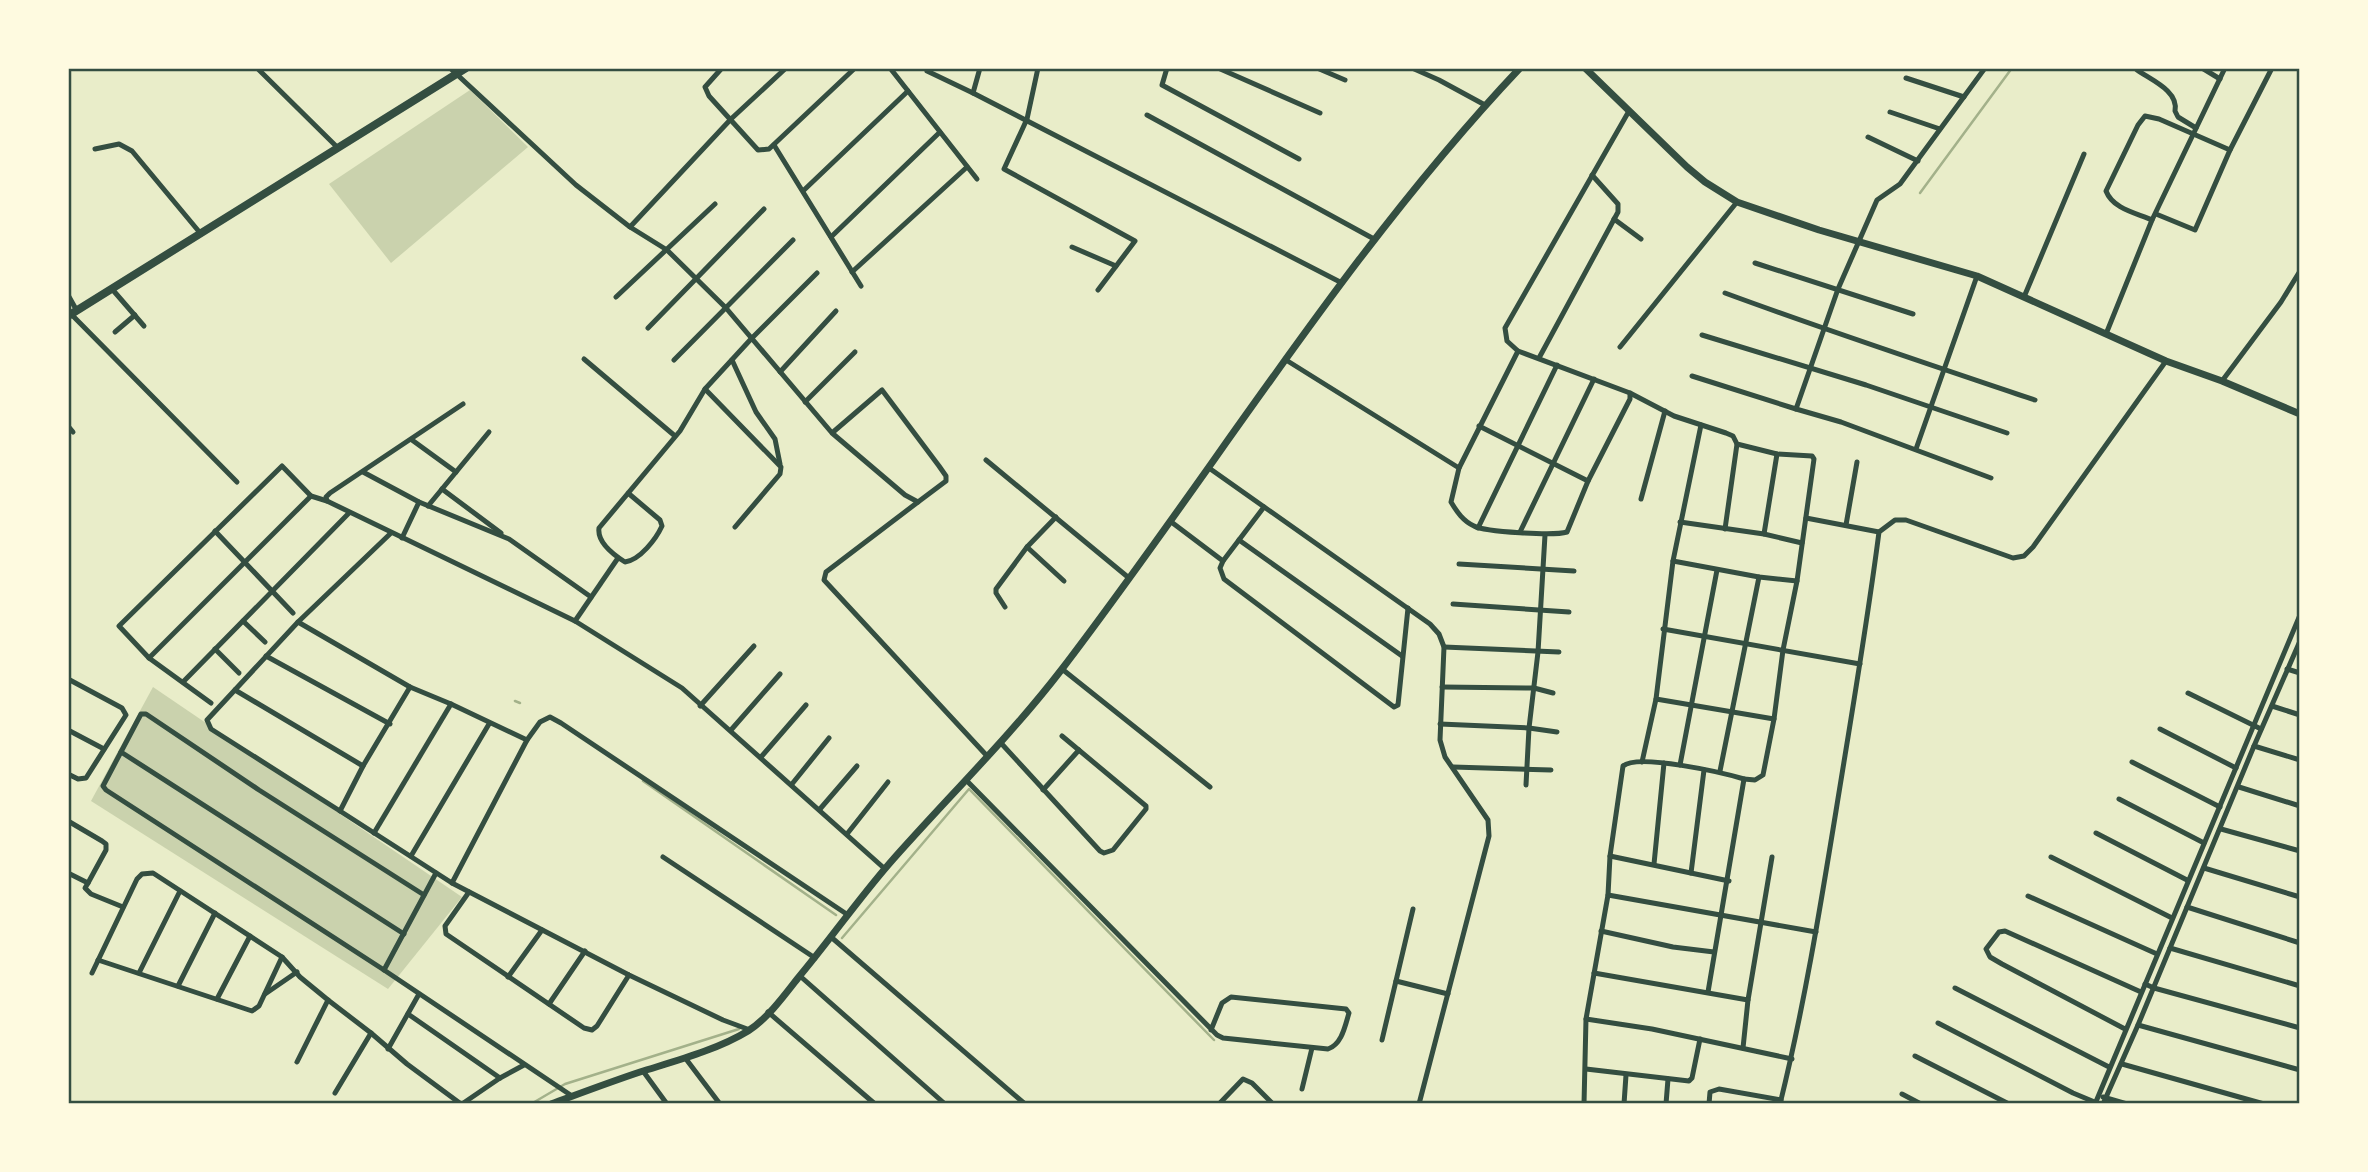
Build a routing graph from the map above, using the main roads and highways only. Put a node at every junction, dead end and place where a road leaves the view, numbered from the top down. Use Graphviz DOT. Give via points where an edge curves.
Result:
graph roads {
  1 [pos="466,68"];
  2 [pos="1520,68"];
  3 [pos="1585,68"];
  4 [pos="454,71"];
  5 [pos="72,313"];
  6 [pos="2300,414"];
  7 [pos="551,1104"];
  1 -- 4 [label="highway"];
  2 -- 7 [label="main road" via="1374,239 1062,669 885,869 768,1012 750,1030 686,1059"];
  3 -- 6 [label="main road" via="1696,174 1737,202 1977,276 2166,361"];
  4 -- 5 [label="highway"];
}
